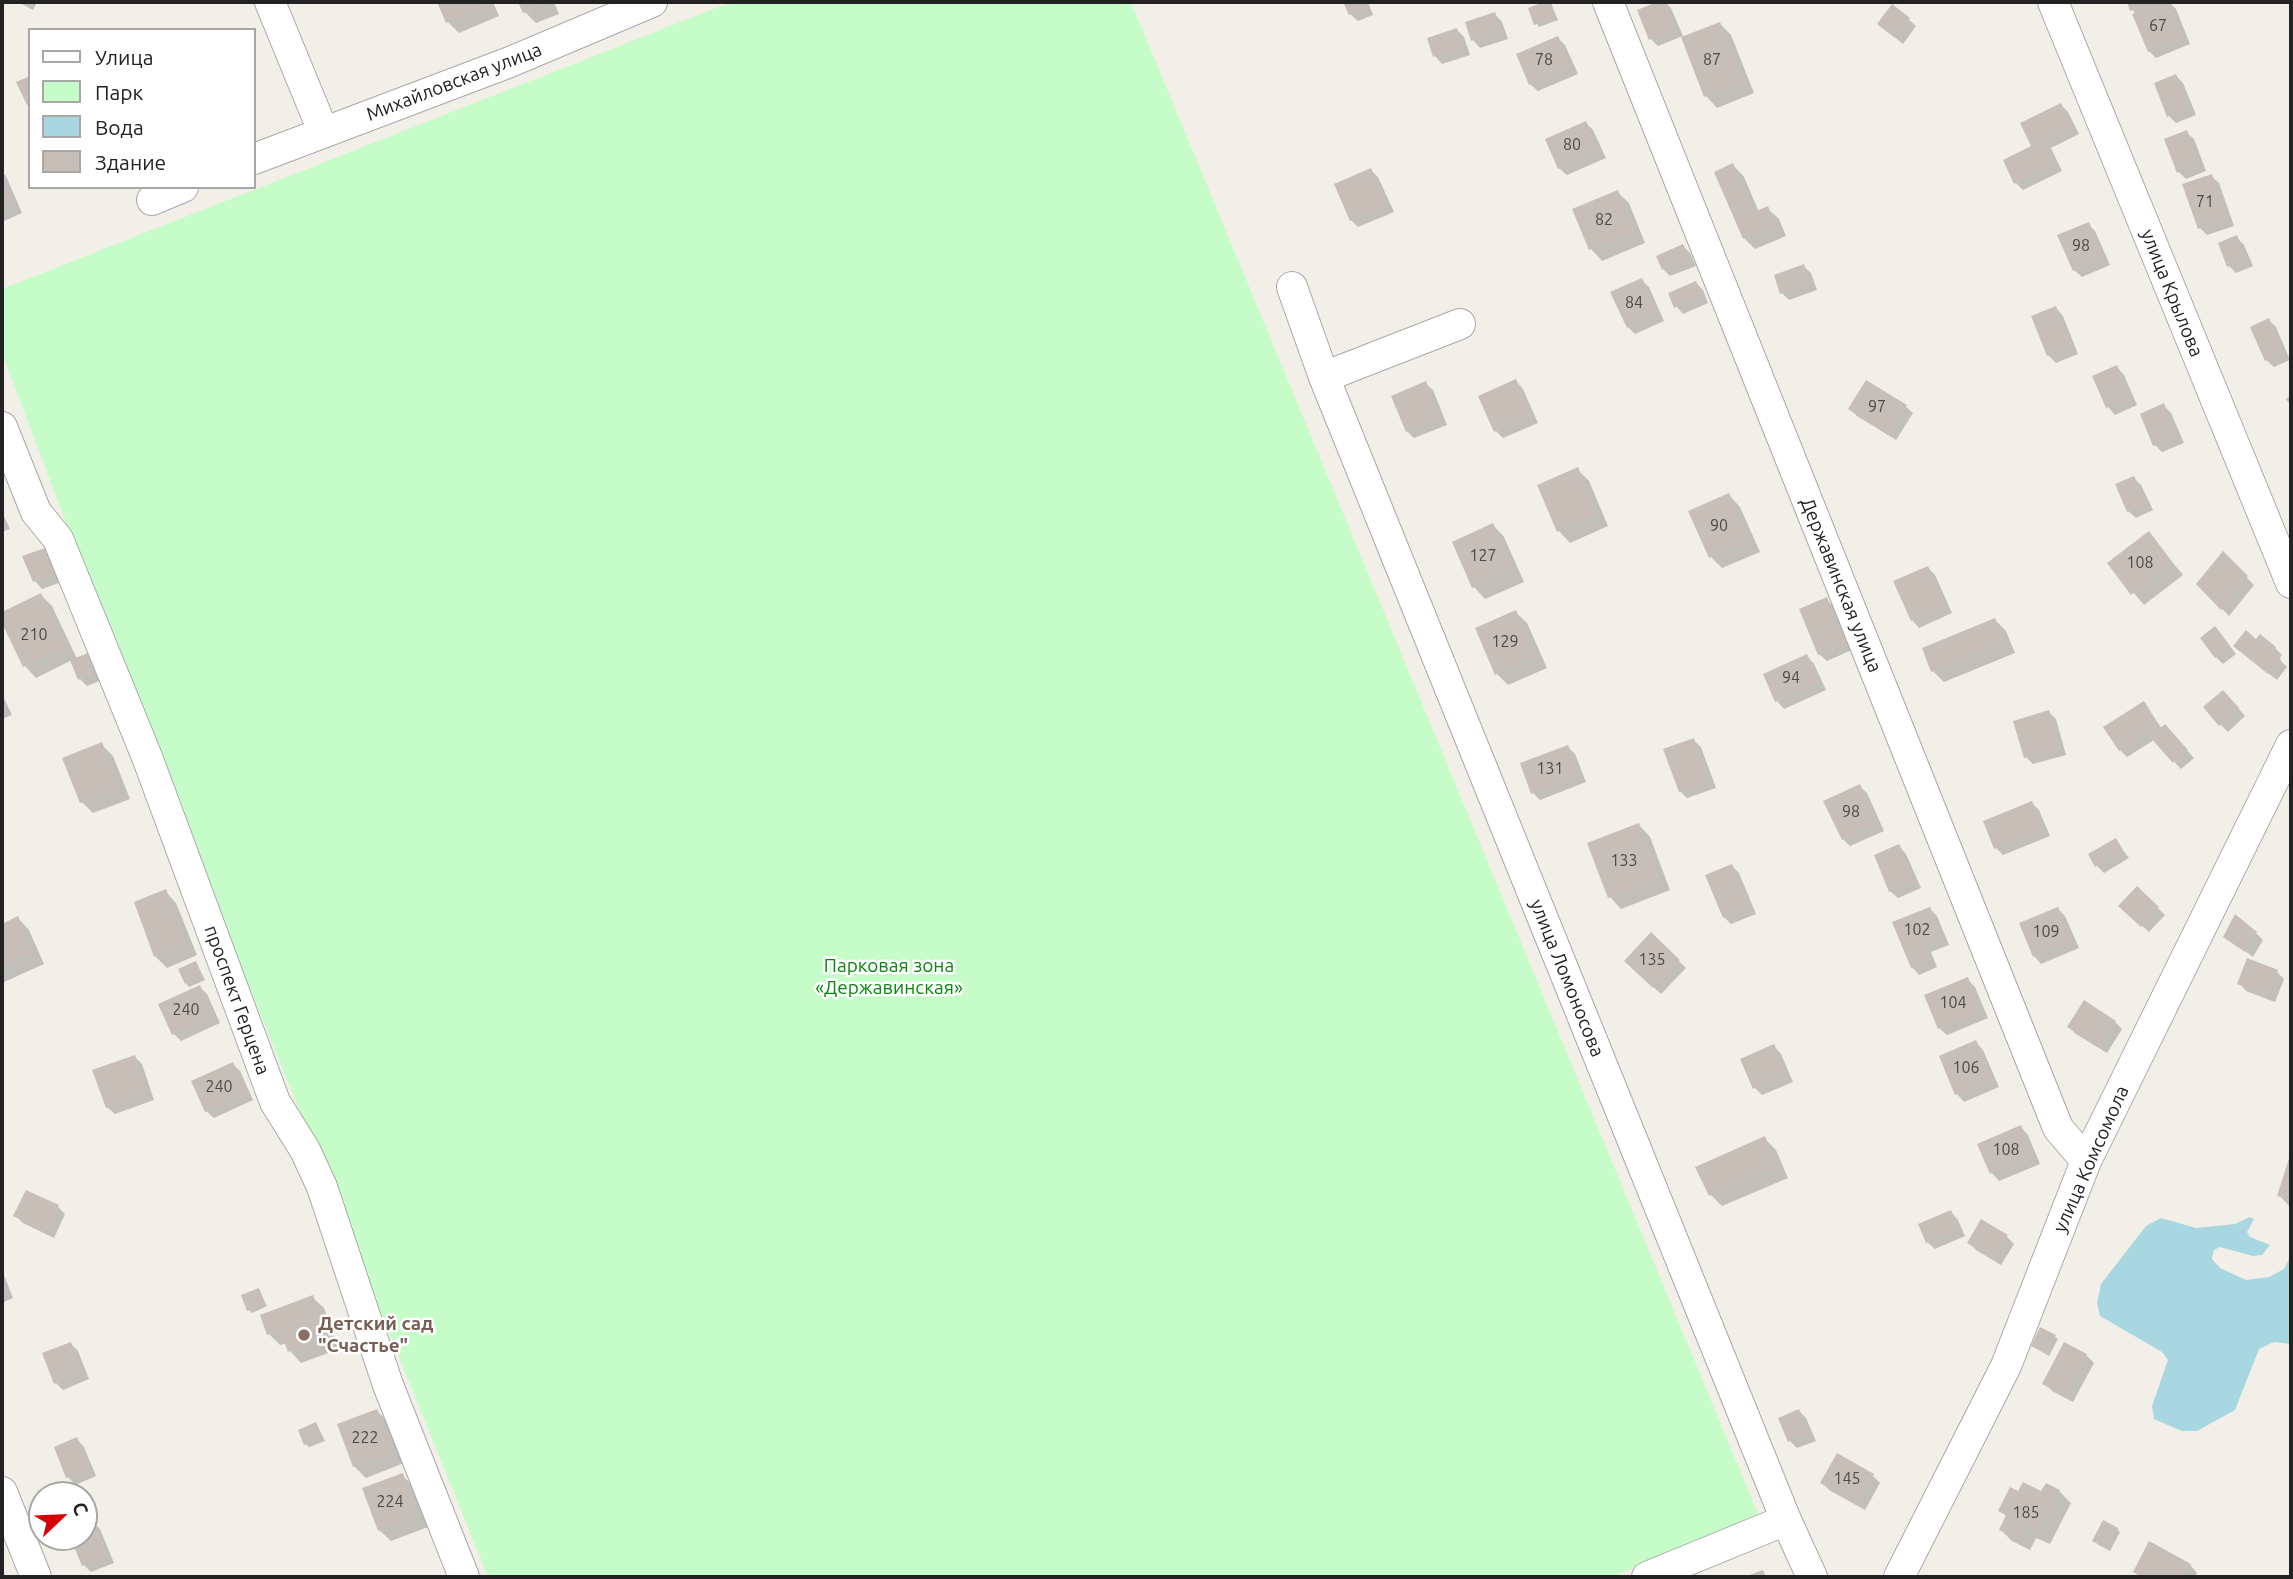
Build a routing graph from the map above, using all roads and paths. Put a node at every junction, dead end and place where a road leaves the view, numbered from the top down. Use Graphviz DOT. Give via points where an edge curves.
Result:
graph roads {
  1 [pos="270,2"];
  2 [pos="652,2"];
  3 [pos="1608,2"];
  4 [pos="2053,2"];
  5 [pos="323,131"];
  6 [pos="256,158"];
  7 [pos="178,189"];
  8 [pos="152,200"];
  9 [pos="1292,287"];
  10 [pos="1460,324"];
  11 [pos="1324,377"];
  12 [pos="2,427"];
  13 [pos="2291,583"];
  14 [pos="2291,745"];
  15 [pos="2086,1161"];
  16 [pos="2,1492"];
  17 [pos="1786,1520"];
  18 [pos="36,1577"];
  19 [pos="464,1577"];
  20 [pos="1647,1577"];
  21 [pos="1812,1577"];
  22 [pos="1899,1577"];
  1 -- 5 [label="street"];
  2 -- 5 [label="street, Михайловская улица" via="510,62"];
  3 -- 15 [label="street, Державинская улица" via="2059,1128"];
  4 -- 13 [label="street, улица Крылова"];
  5 -- 6 [label="street, Михайловская улица"];
  7 -- 8 [label="street"];
  9 -- 11 [label="street, улица Ломоносова"];
  10 -- 11 [label="street"];
  11 -- 17 [label="street, улица Ломоносова"];
  12 -- 19 [label="street, проспект Герцена" via="36,512 58,539 147,757 275,1102 322,1187 388,1385"];
  14 -- 15 [label="street, улица Комсомола"];
  15 -- 22 [label="street, улица Комсомола" via="2006,1366"];
  16 -- 18 [label="street"];
  17 -- 20 [label="street"];
  17 -- 21 [label="street, улица Ломоносова"];
}
